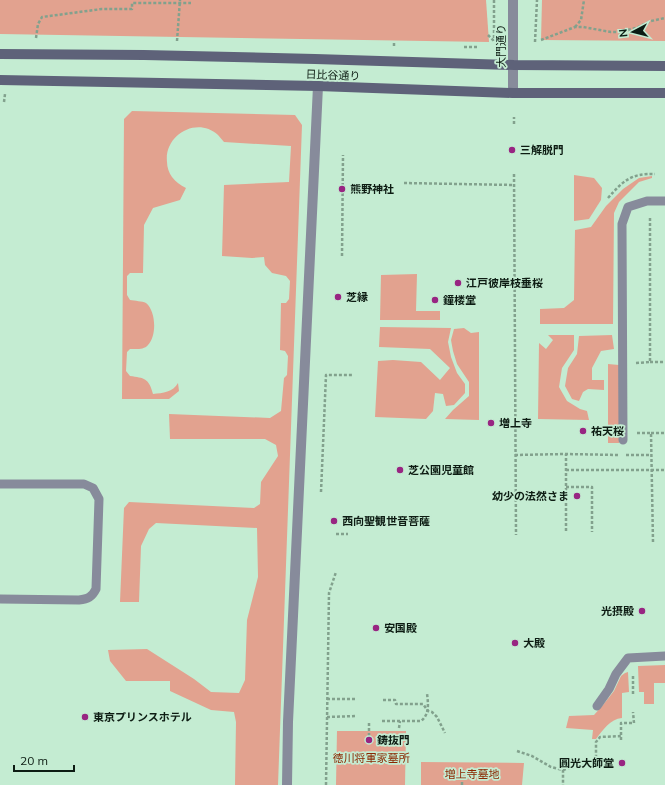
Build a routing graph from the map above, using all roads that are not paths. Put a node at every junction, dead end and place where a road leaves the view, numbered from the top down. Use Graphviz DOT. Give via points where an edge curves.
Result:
graph roads {
  1 [pos="513,0"];
  2 [pos="0,54"];
  3 [pos="514,65"];
  4 [pos="665,66"];
  5 [pos="0,80"];
  6 [pos="318,86"];
  7 [pos="513,93"];
  8 [pos="665,93"];
  9 [pos="665,193"];
  10 [pos="665,201"];
  11 [pos="623,440"];
  12 [pos="0,484"];
  13 [pos="0,599"];
  14 [pos="665,656"];
  15 [pos="597,706"];
  16 [pos="287,785"];
  1 -- 3 [label="street, 大門通り"];
  2 -- 3 [label="main road, 日比谷通り" via="284,58"];
  3 -- 4 [label="main road, 日比谷通り"];
  3 -- 7 [label="street, 大門通り"];
  5 -- 6 [label="main road, 日比谷通り"];
  6 -- 7 [label="main road, 日比谷通り"];
  6 -- 16 [label="street"];
  7 -- 8 [label="main road, 日比谷通り"];
  9 -- 10 [label="lane"];
  10 -- 11 [label="lane" via="650,201 628,206 622,224"];
  12 -- 13 [label="lane" via="84,484 93,488 99,499 94,594 88,599 79,600"];
  14 -- 15 [label="lane" via="628,658"];
}
